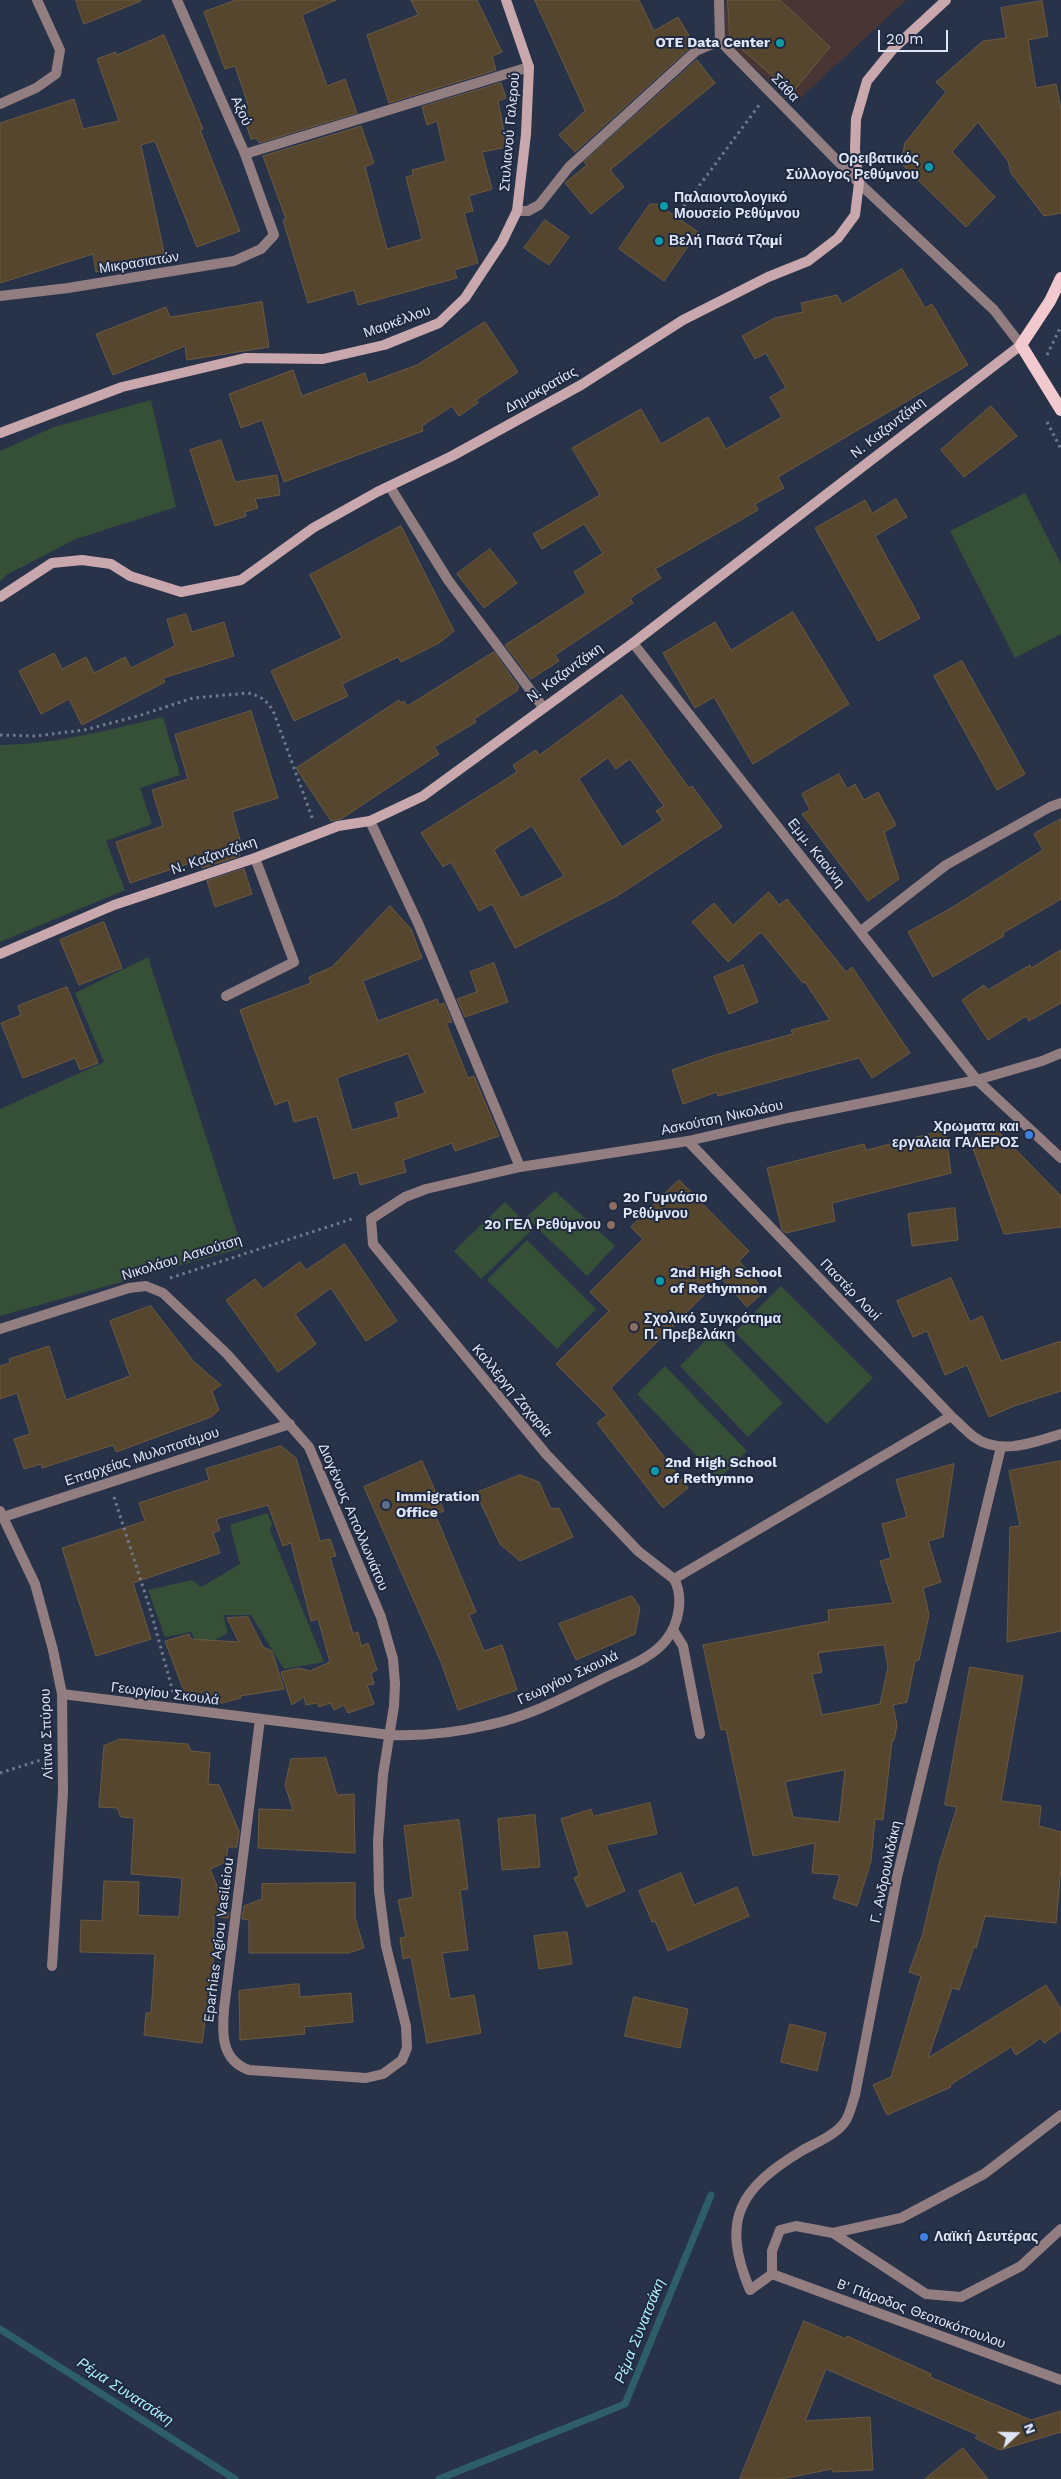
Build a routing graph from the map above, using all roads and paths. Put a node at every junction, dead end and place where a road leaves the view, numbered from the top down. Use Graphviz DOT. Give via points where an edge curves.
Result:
graph roads {
  1 [pos="37,0"];
  2 [pos="506,0"];
  3 [pos="719,0"];
  4 [pos="946,0"];
  5 [pos="180,1"];
  6 [pos="720,41"];
  7 [pos="529,67"];
  8 [pos="769,92"];
  9 [pos="0,104"];
  10 [pos="245,154"];
  11 [pos="859,183"];
  12 [pos="517,210"];
  13 [pos="676,216"];
  14 [pos="274,235"];
  15 [pos="1061,278"];
  16 [pos="0,296"];
  17 [pos="1021,344"];
  18 [pos="1061,410"];
  19 [pos="0,433"];
  20 [pos="390,487"];
  21 [pos="0,597"];
  22 [pos="633,643"];
  23 [pos="543,707"];
  24 [pos="0,734"];
  25 [pos="1061,803"];
  26 [pos="370,821"];
  27 [pos="318,834"];
  28 [pos="255,858"];
  29 [pos="861,931"];
  30 [pos="0,954"];
  31 [pos="226,996"];
  32 [pos="1061,1053"];
  33 [pos="977,1080"];
  34 [pos="688,1141"];
  35 [pos="1061,1158"];
  36 [pos="520,1167"];
  37 [pos="371,1219"];
  38 [pos="146,1286"];
  39 [pos="0,1329"];
  40 [pos="951,1416"];
  41 [pos="290,1424"];
  42 [pos="1061,1434"];
  43 [pos="1001,1447"];
  44 [pos="109,1482"];
  45 [pos="2,1514"];
  46 [pos="674,1579"];
  47 [pos="673,1630"];
  48 [pos="62,1694"];
  49 [pos="178,1710"];
  50 [pos="260,1719"];
  51 [pos="700,1734"];
  52 [pos="390,1735"];
  53 [pos="63,1753"];
  54 [pos="0,1773"];
  55 [pos="52,1966"];
  56 [pos="407,2048"];
  57 [pos="1061,2115"];
  58 [pos="1061,2229"];
  59 [pos="833,2233"];
  60 [pos="772,2274"];
  61 [pos="1061,2380"];
  1 -- 9 [label="street" via="60,50 56,74 36,88"];
  2 -- 7 [label="street, Στυλιανού Γαλερού"];
  3 -- 6 [label="street"];
  4 -- 11 [label="street, Δημοκρατίας" via="892,49 867,81 856,119"];
  5 -- 10 [label="street, Αξού"];
  6 -- 8 [label="street, Σάθα"];
  6 -- 12 [label="street" via="696,51 568,167 539,205 528,211"];
  7 -- 10 [label="street"];
  7 -- 12 [label="street, Στυλιανού Γαλερού" via="526,134"];
  8 -- 11 [label="street, Σάθα"];
  8 -- 13 [label="path"];
  10 -- 14 [label="street, Αξού"];
  11 -- 17 [label="street, Σάθα" via="994,310"];
  11 -- 20 [label="street, Δημοκρατίας" via="855,215 838,238 808,261 768,277 683,320 580,385"];
  12 -- 19 [label="street, Μαρκέλλου" via="502,242 465,298 439,322 384,345 323,359 245,358 122,387"];
  14 -- 16 [label="street, Μικρασιατών" via="261,250 234,261"];
  15 -- 17 [label="main road, Ν. Καζαντζάκη" via="1050,301"];
  17 -- 18 [label="main road"];
  17 -- 22 [label="street, Ν. Καζαντζάκη"];
  20 -- 21 [label="street, Δημοκρατίας" via="313,528 241,580 181,592 130,576 111,564 82,560 52,563"];
  20 -- 23 [label="street" via="448,580"];
  22 -- 23 [label="street, Ν. Καζαντζάκη"];
  22 -- 29 [label="street, Εμμ. Καούνη"];
  23 -- 26 [label="street, Ν. Καζαντζάκη" via="423,796"];
  24 -- 27 [label="path" via="34,736 67,732 138,716 193,698 256,695 270,705 274,713"];
  25 -- 29 [label="street" via="946,865"];
  26 -- 27 [label="street, Ν. Καζαντζάκη" via="338,826"];
  26 -- 36 [label="street" via="418,923"];
  27 -- 28 [label="street, Ν. Καζαντζάκη"];
  28 -- 30 [label="street, Ν. Καζαντζάκη" via="114,905"];
  28 -- 31 [label="street" via="294,962"];
  29 -- 33 [label="street, Εμμ. Καούνη"];
  32 -- 33 [label="street, Ασκούτση Νικολάου"];
  33 -- 34 [label="street, Ασκούτση Νικολάου"];
  33 -- 35 [label="street, Εμμ. Καούνη"];
  34 -- 36 [label="street, Ασκούτση Νικολάου"];
  34 -- 40 [label="street, Παστέρ Λουί"];
  36 -- 37 [label="street, Ασκούτση Νικολάου" via="426,1189 405,1197"];
  37 -- 38 [label="path, Νικολάου Ασκούτση" via="359,1217"];
  37 -- 46 [label="street, Καλλέργη Ζαχαρία" via="373,1244 546,1454 638,1551"];
  38 -- 39 [label="street, Νικολάου Ασκούτση" via="129,1288"];
  38 -- 41 [label="street, Διογένους Απολλωνιάτου" via="163,1292 176,1304 227,1354"];
  40 -- 43 [label="street, Παστέρ Λουί" via="976,1438"];
  40 -- 46 [label="street"];
  41 -- 44 [label="street, Επαρχείας Μυλοποτάμου"];
  41 -- 52 [label="street, Διογένους Απολλωνιάτου" via="309,1447 388,1639 395,1684"];
  42 -- 43 [label="street" via="1029,1444"];
  43 -- 60 [label="street, Γ. Ανδρουλιδάκη" via="897,1877 855,2095 844,2123 753,2187 742,2207 735,2232 736,2251 750,2290"];
  44 -- 45 [label="street, Επαρχείας Μυλοποτάμου"];
  44 -- 49 [label="path" via="151,1612"];
  45 -- 48 [label="street, Λίτινα Σπύρου" via="37,1591"];
  46 -- 47 [label="street, Γεωργίου Σκουλά" via="680,1601"];
  47 -- 51 [label="street" via="683,1646"];
  47 -- 52 [label="street, Γεωργίου Σκουλά" via="662,1645 642,1658 538,1710 463,1730 416,1736"];
  48 -- 49 [label="street, Γεωργίου Σκουλά"];
  48 -- 53 [label="street, Λίτινα Σπύρου"];
  49 -- 50 [label="street, Γεωργίου Σκουλά"];
  50 -- 52 [label="street, Γεωργίου Σκουλά"];
  50 -- 56 [label="street, Eparhias Agiou Vasileiou" via="224,2009 223,2036 227,2052 235,2064 249,2070 366,2078 380,2076 393,2068 402,2060"];
  52 -- 56 [label="street, Διογένους Απολλωνιάτου" via="378,1841 379,1891 382,1926 406,2026"];
  53 -- 54 [label="path"];
  53 -- 55 [label="street, Λίτινα Σπύρου" via="61,1844"];
  57 -- 59 [label="street" via="984,2174 901,2218"];
  58 -- 59 [label="street" via="1021,2266 961,2298 926,2294"];
  59 -- 60 [label="street" via="796,2226 780,2230 772,2251"];
  60 -- 61 [label="street, B' Πάροδος Θεοτοκόπουλου"];
}
